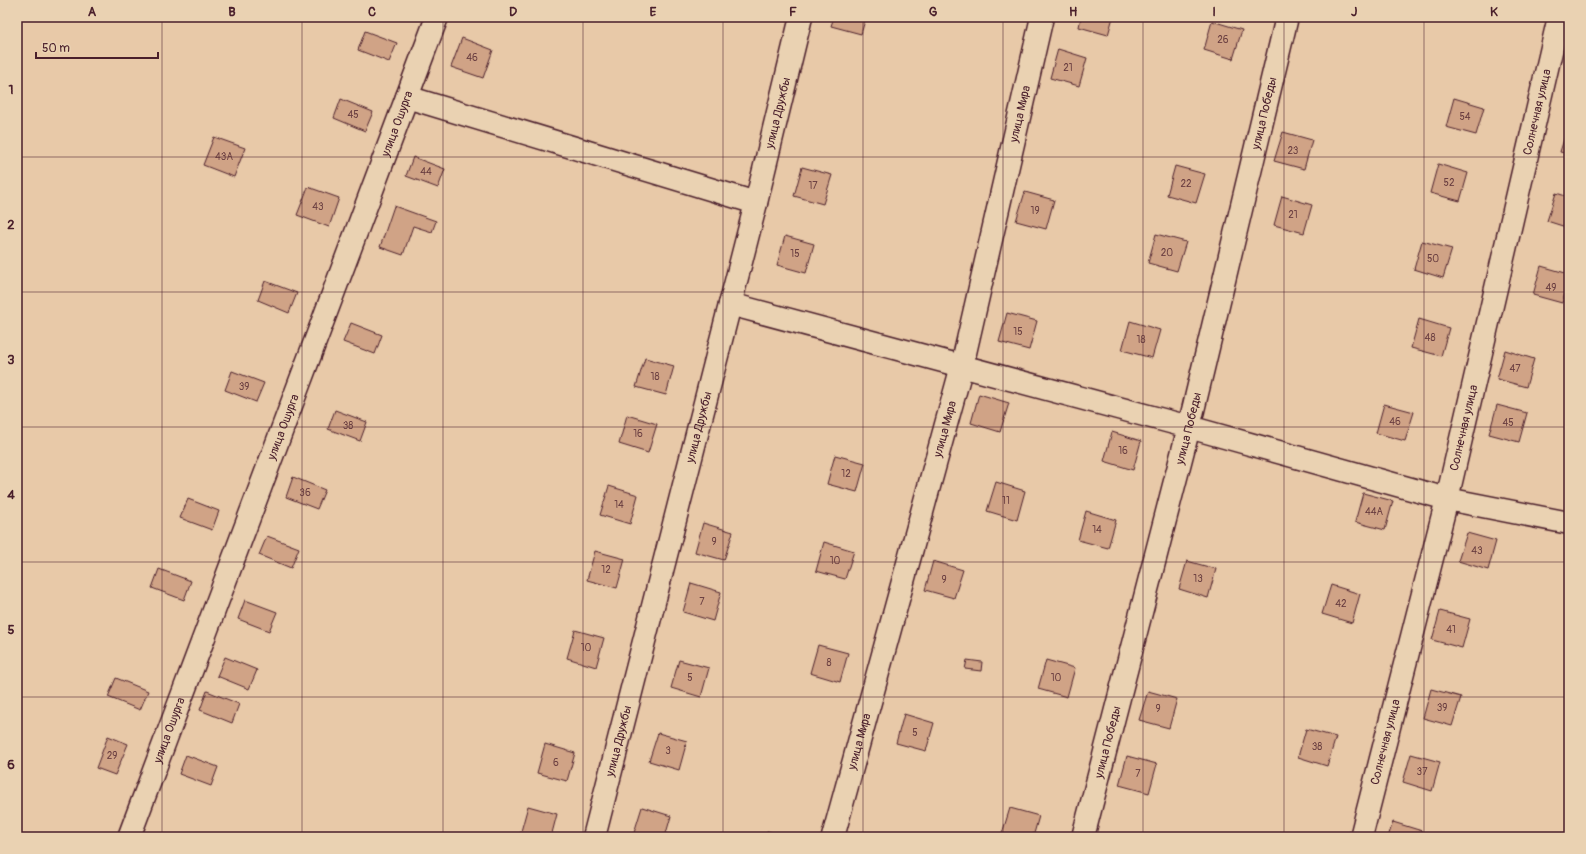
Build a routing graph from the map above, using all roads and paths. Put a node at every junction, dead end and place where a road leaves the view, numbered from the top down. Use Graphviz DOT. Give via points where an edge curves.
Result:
graph roads {
  1 [pos="437,17"];
  2 [pos="800,17"];
  3 [pos="1042,17"];
  4 [pos="1287,17"];
  5 [pos="1559,17"];
  6 [pos="407,97"];
  7 [pos="756,203"];
  8 [pos="730,304"];
  9 [pos="962,366"];
  10 [pos="1189,427"];
  11 [pos="1447,499"];
  12 [pos="1569,523"];
  13 [pos="129,837"];
  14 [pos="594,837"];
  15 [pos="833,837"];
  16 [pos="1083,837"];
  17 [pos="1362,837"];
  1 -- 6 [label="street, улица Ошурга"];
  2 -- 7 [label="street, улица Дружбы"];
  3 -- 9 [label="street, улица Мира"];
  4 -- 10 [label="street, улица Победы"];
  5 -- 11 [label="street, Солнечная улица"];
  6 -- 7 [label="street"];
  6 -- 13 [label="street, улица Ошурга"];
  7 -- 8 [label="street, улица Дружбы"];
  8 -- 9 [label="street"];
  8 -- 14 [label="street, улица Дружбы"];
  9 -- 10 [label="street"];
  9 -- 15 [label="street, улица Мира"];
  10 -- 11 [label="street"];
  10 -- 16 [label="street, улица Победы"];
  11 -- 12 [label="street"];
  11 -- 17 [label="street, Солнечная улица"];
}
